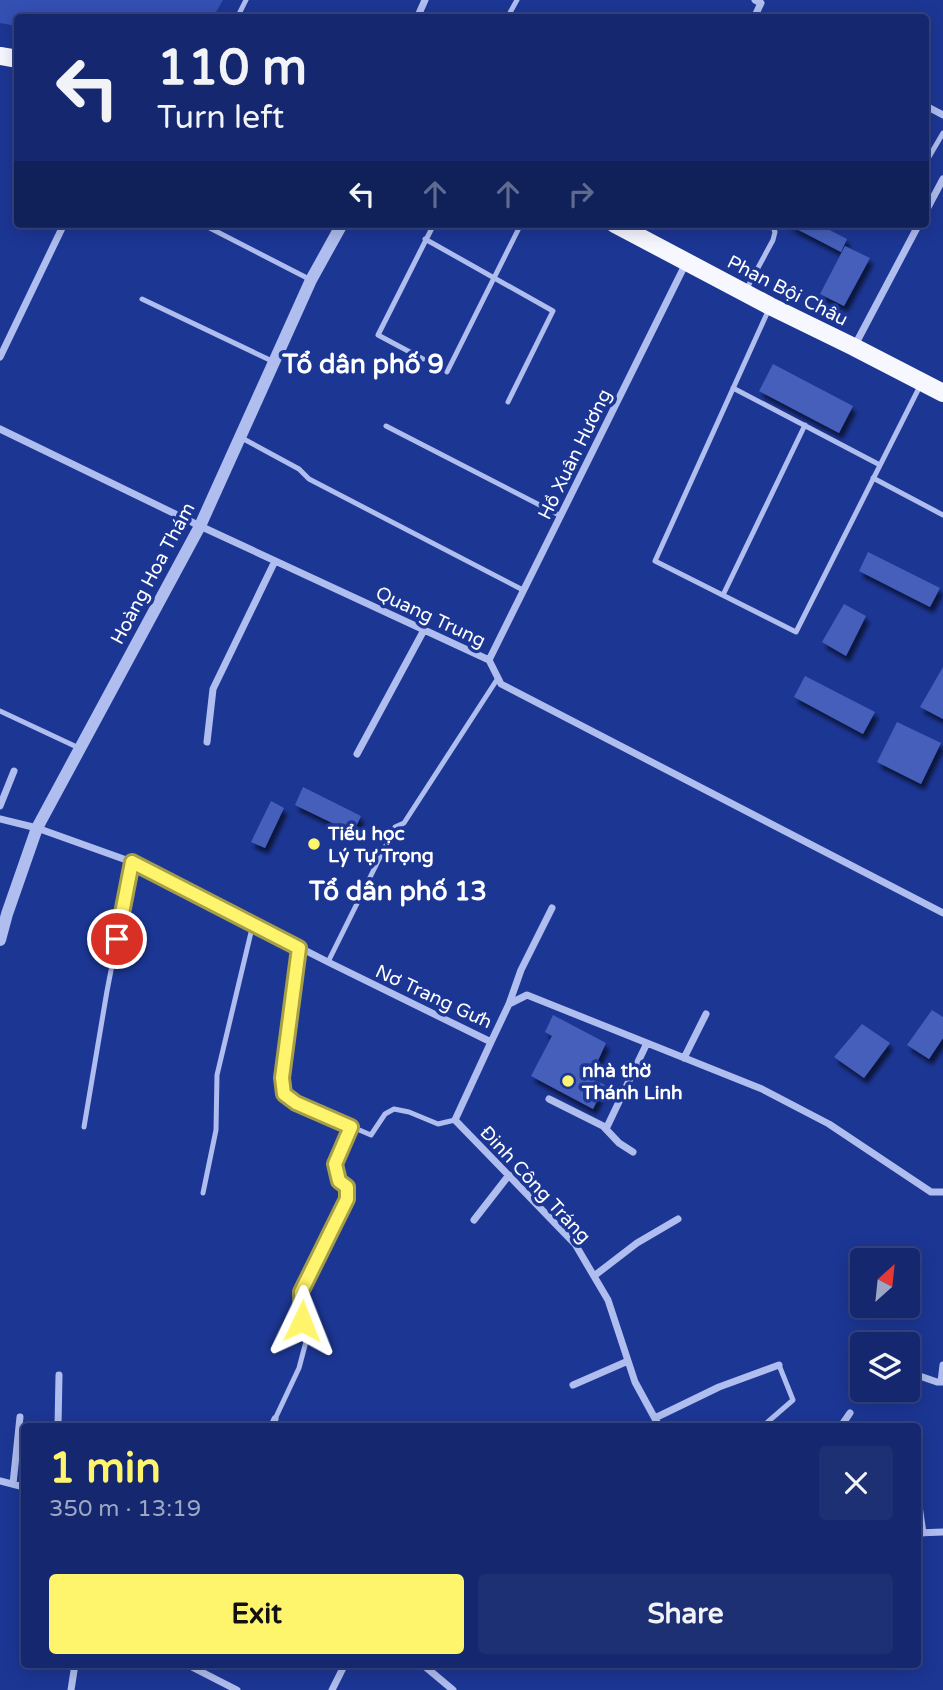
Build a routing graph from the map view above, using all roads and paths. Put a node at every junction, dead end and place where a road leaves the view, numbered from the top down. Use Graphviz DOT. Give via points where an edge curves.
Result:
graph roads {
  1 [pos="755,0"];
  2 [pos="758,14"];
  3 [pos="943,134"];
  4 [pos="929,157"];
  5 [pos="943,179"];
  6 [pos="929,205"];
  7 [pos="62,228"];
  8 [pos="210,228"];
  9 [pos="340,228"];
  10 [pos="432,228"];
  11 [pos="519,228"];
  12 [pos="625,228"];
  13 [pos="774,228"];
  14 [pos="917,228"];
  15 [pos="425,239"];
  16 [pos="687,262"];
  17 [pos="493,278"];
  18 [pos="311,279"];
  19 [pos="745,293"];
  20 [pos="142,299"];
  21 [pos="770,306"];
  22 [pos="854,347"];
  23 [pos="0,357"];
  24 [pos="424,359"];
  25 [pos="273,361"];
  26 [pos="447,372"];
  27 [pos="922,382"];
  28 [pos="733,388"];
  29 [pos="943,393"];
  30 [pos="508,402"];
  31 [pos="805,425"];
  32 [pos="386,426"];
  33 [pos="0,429"];
  34 [pos="240,438"];
  35 [pos="880,465"];
  36 [pos="873,478"];
  37 [pos="943,515"];
  38 [pos="561,516"];
  39 [pos="200,526"];
  40 [pos="275,561"];
  41 [pos="523,590"];
  42 [pos="723,595"];
  43 [pos="424,630"];
  44 [pos="489,660"];
  45 [pos="498,678"];
  46 [pos="0,710"];
  47 [pos="207,742"];
  48 [pos="80,749"];
  49 [pos="357,754"];
  50 [pos="14,771"];
  51 [pos="0,806"];
  52 [pos="0,819"];
  53 [pos="37,828"];
  54 [pos="132,862"];
  55 [pos="552,908"];
  56 [pos="943,913"];
  57 [pos="253,924"];
  58 [pos="0,940"];
  59 [pos="299,948"];
  60 [pos="328,962"];
  61 [pos="509,1004"];
  62 [pos="706,1014"];
  63 [pos="491,1042"];
  64 [pos="647,1043"];
  65 [pos="684,1058"];
  66 [pos="549,1099"];
  67 [pos="455,1119"];
  68 [pos="84,1127"];
  69 [pos="351,1127"];
  70 [pos="606,1129"];
  71 [pos="633,1152"];
  72 [pos="509,1175"];
  73 [pos="943,1192"];
  74 [pos="203,1193"];
  75 [pos="678,1219"];
  76 [pos="474,1220"];
  77 [pos="594,1276"];
  78 [pos="628,1361"];
  79 [pos="779,1365"];
  80 [pos="943,1365"];
  81 [pos="59,1375"];
  82 [pos="920,1376"];
  83 [pos="942,1382"];
  84 [pos="573,1385"];
  85 [pos="850,1413"];
  86 [pos="20,1417"];
  87 [pos="654,1418"];
  88 [pos="274,1422"];
  89 [pos="58,1423"];
  90 [pos="657,1423"];
  91 [pos="766,1423"];
  92 [pos="843,1423"];
  93 [pos="0,1481"];
  94 [pos="13,1484"];
  95 [pos="21,1486"];
  96 [pos="943,1532"];
  97 [pos="921,1533"];
  98 [pos="74,1668"];
  99 [pos="194,1668"];
  100 [pos="343,1668"];
  101 [pos="427,1668"];
  102 [pos="71,1690"];
  103 [pos="237,1690"];
  104 [pos="332,1690"];
  105 [pos="453,1690"];
  1 -- 2 [label="street" via="761,4"];
  3 -- 4 [label="lane"];
  5 -- 6 [label="street"];
  7 -- 23 [label="street"];
  8 -- 18 [label="lane"];
  9 -- 18 [label="street, Hoàng Hoa Thám"];
  10 -- 15 [label="lane"];
  11 -- 17 [label="lane"];
  12 -- 16 [label="main road, Phan Bội Châu"];
  13 -- 19 [label="lane" via="773,240"];
  14 -- 22 [label="street"];
  15 -- 17 [label="lane"];
  15 -- 24 [label="lane" via="378,335"];
  16 -- 19 [label="main road, Phan Bội Châu"];
  16 -- 38 [label="street, Hồ Xuân Hương"];
  17 -- 26 [label="lane"];
  17 -- 30 [label="lane" via="553,310"];
  18 -- 25 [label="street, Hoàng Hoa Thám"];
  19 -- 21 [label="main road, Phan Bội Châu"];
  20 -- 25 [label="lane"];
  21 -- 22 [label="main road, Phan Bội Châu"];
  21 -- 28 [label="lane"];
  22 -- 27 [label="main road, Phan Bội Châu"];
  25 -- 34 [label="street, Hoàng Hoa Thám"];
  27 -- 29 [label="main road, Phan Bội Châu"];
  27 -- 35 [label="lane"];
  28 -- 31 [label="lane"];
  28 -- 42 [label="lane" via="655,561"];
  31 -- 35 [label="lane"];
  31 -- 42 [label="lane"];
  32 -- 38 [label="lane"];
  33 -- 39 [label="street, Quang Trung"];
  34 -- 39 [label="street, Hoàng Hoa Thám"];
  34 -- 41 [label="lane"];
  35 -- 36 [label="lane"];
  36 -- 37 [label="lane"];
  36 -- 42 [label="lane" via="796,632"];
  38 -- 41 [label="street, Hồ Xuân Hương"];
  39 -- 40 [label="street, Quang Trung"];
  39 -- 48 [label="street, Hoàng Hoa Thám"];
  40 -- 43 [label="street, Quang Trung"];
  40 -- 47 [label="street" via="214,689"];
  41 -- 44 [label="street, Hồ Xuân Hương"];
  43 -- 44 [label="street, Quang Trung"];
  43 -- 49 [label="street"];
  44 -- 45 [label="street, Quang Trung"];
  45 -- 56 [label="street, Quang Trung" via="501,684"];
  45 -- 60 [label="lane" via="404,823 395,827"];
  46 -- 48 [label="lane"];
  48 -- 53 [label="street, Hoàng Hoa Thám"];
  50 -- 51 [label="street"];
  52 -- 53 [label="street, Nơ Trang Gưh"];
  53 -- 54 [label="street, Nơ Trang Gưh"];
  53 -- 58 [label="street, Hoàng Hoa Thám"];
  54 -- 57 [label="street, Nơ Trang Gưh"];
  54 -- 68 [label="lane"];
  55 -- 61 [label="street" via="520,970"];
  57 -- 59 [label="street, Nơ Trang Gưh"];
  57 -- 74 [label="lane" via="217,1075 216,1130"];
  59 -- 60 [label="street, Nơ Trang Gưh"];
  59 -- 69 [label="lane" via="282,1078 284,1094"];
  60 -- 63 [label="street, Nơ Trang Gưh"];
  61 -- 63 [label="street, Nơ Trang Gưh"];
  61 -- 64 [label="street, Nơ Trang Gưh" via="527,995"];
  62 -- 65 [label="street"];
  63 -- 67 [label="street, Đinh Công Tráng"];
  64 -- 65 [label="street, Nơ Trang Gưh"];
  64 -- 70 [label="street"];
  65 -- 73 [label="street, Nơ Trang Gưh" via="762,1089 829,1124 931,1192"];
  66 -- 70 [label="street"];
  67 -- 69 [label="lane" via="438,1124 394,1110 385,1114 371,1135"];
  67 -- 72 [label="street, Đinh Công Tráng"];
  69 -- 88 [label="lane" via="335,1164 339,1181 347,1187 347,1199 301,1292 302,1321 308,1334 299,1368"];
  70 -- 71 [label="street"];
  72 -- 76 [label="street"];
  72 -- 77 [label="street, Đinh Công Tráng" via="575,1244"];
  75 -- 77 [label="street"];
  77 -- 78 [label="street, Đinh Công Tráng" via="608,1300"];
  78 -- 84 [label="street"];
  78 -- 87 [label="street, Đinh Công Tráng"];
  79 -- 87 [label="street"];
  79 -- 91 [label="lane" via="793,1400"];
  80 -- 83 [label="street"];
  81 -- 89 [label="street"];
  82 -- 83 [label="street"];
  85 -- 92 [label="street"];
  86 -- 94 [label="street"];
  87 -- 90 [label="street, Đinh Công Tráng"];
  93 -- 94 [label="street"];
  94 -- 95 [label="street"];
  96 -- 97 [label="street"];
  98 -- 102 [label="street"];
  99 -- 103 [label="street"];
  100 -- 104 [label="street"];
  101 -- 105 [label="street"];
}
